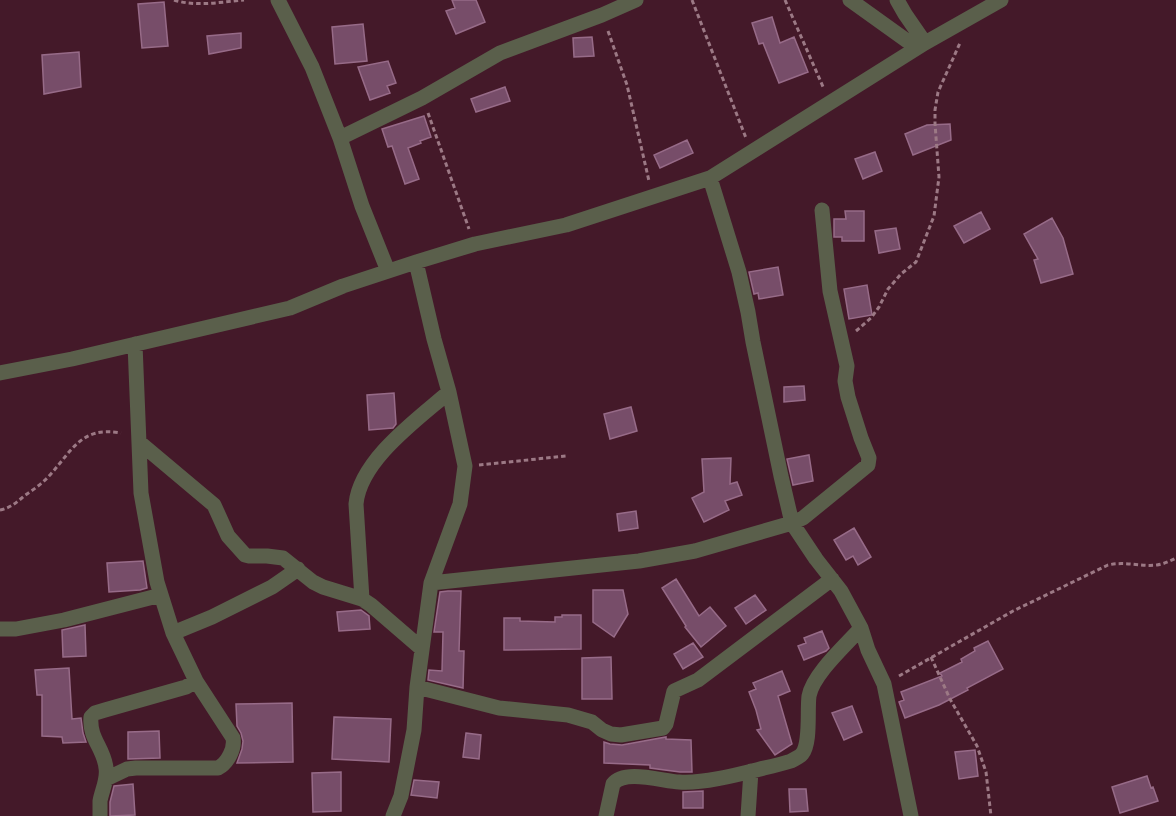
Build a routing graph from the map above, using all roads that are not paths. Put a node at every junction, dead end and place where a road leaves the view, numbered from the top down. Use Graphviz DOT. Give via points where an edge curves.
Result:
graph roads {
  1 [pos="278,0"];
  2 [pos="636,0"];
  3 [pos="850,0"];
  4 [pos="897,0"];
  5 [pos="1001,0"];
  6 [pos="921,45"];
  7 [pos="340,138"];
  8 [pos="710,178"];
  9 [pos="822,210"];
  10 [pos="416,262"];
  11 [pos="388,271"];
  12 [pos="135,344"];
  13 [pos="0,373"];
  14 [pos="449,392"];
  15 [pos="139,442"];
  16 [pos="792,523"];
  17 [pos="298,569"];
  18 [pos="832,579"];
  19 [pos="431,583"];
  20 [pos="161,595"];
  21 [pos="362,599"];
  22 [pos="0,628"];
  23 [pos="861,628"];
  24 [pos="173,633"];
  25 [pos="422,649"];
  26 [pos="196,681"];
  27 [pos="417,687"];
  28 [pos="751,771"];
  29 [pos="106,779"];
  30 [pos="99,816"];
  31 [pos="393,816"];
  32 [pos="606,816"];
  33 [pos="748,816"];
  34 [pos="912,816"];
  1 -- 7 [label="street" via="312,67"];
  2 -- 7 [label="street" via="500,53 422,98"];
  3 -- 6 [label="street"];
  4 -- 6 [label="street"];
  5 -- 6 [label="street"];
  6 -- 8 [label="street"];
  7 -- 11 [label="street"];
  8 -- 10 [label="street" via="566,225 475,244"];
  8 -- 16 [label="street" via="740,272"];
  9 -- 16 [label="street" via="830,291 847,366 845,381 869,463 814,510"];
  10 -- 11 [label="street"];
  10 -- 14 [label="street"];
  11 -- 12 [label="street" via="290,308"];
  12 -- 13 [label="street"];
  12 -- 15 [label="street"];
  14 -- 19 [label="street" via="465,466 460,504"];
  14 -- 21 [label="street" via="390,442 356,495"];
  15 -- 17 [label="street" via="214,505 228,536 241,552 283,558"];
  15 -- 20 [label="street" via="141,493"];
  16 -- 18 [label="street"];
  16 -- 19 [label="street" via="695,551 639,561"];
  17 -- 21 [label="street" via="323,587"];
  17 -- 24 [label="street" via="212,618"];
  18 -- 23 [label="street"];
  18 -- 27 [label="street" via="698,680 675,691 663,728 611,734 592,722 568,715 499,708"];
  19 -- 25 [label="street"];
  20 -- 22 [label="street" via="64,620"];
  20 -- 24 [label="street"];
  21 -- 25 [label="street"];
  23 -- 28 [label="street" via="812,687 807,744 802,755"];
  23 -- 34 [label="street" via="884,684"];
  24 -- 26 [label="street"];
  25 -- 27 [label="street"];
  26 -- 29 [label="street" via="91,717 92,732 104,756"];
  26 -- 29 [label="street" via="233,738 234,746 223,766 127,769"];
  27 -- 31 [label="street" via="408,766"];
  28 -- 32 [label="street" via="680,783 622,777 613,784"];
  28 -- 33 [label="street"];
  29 -- 30 [label="street"];
}
